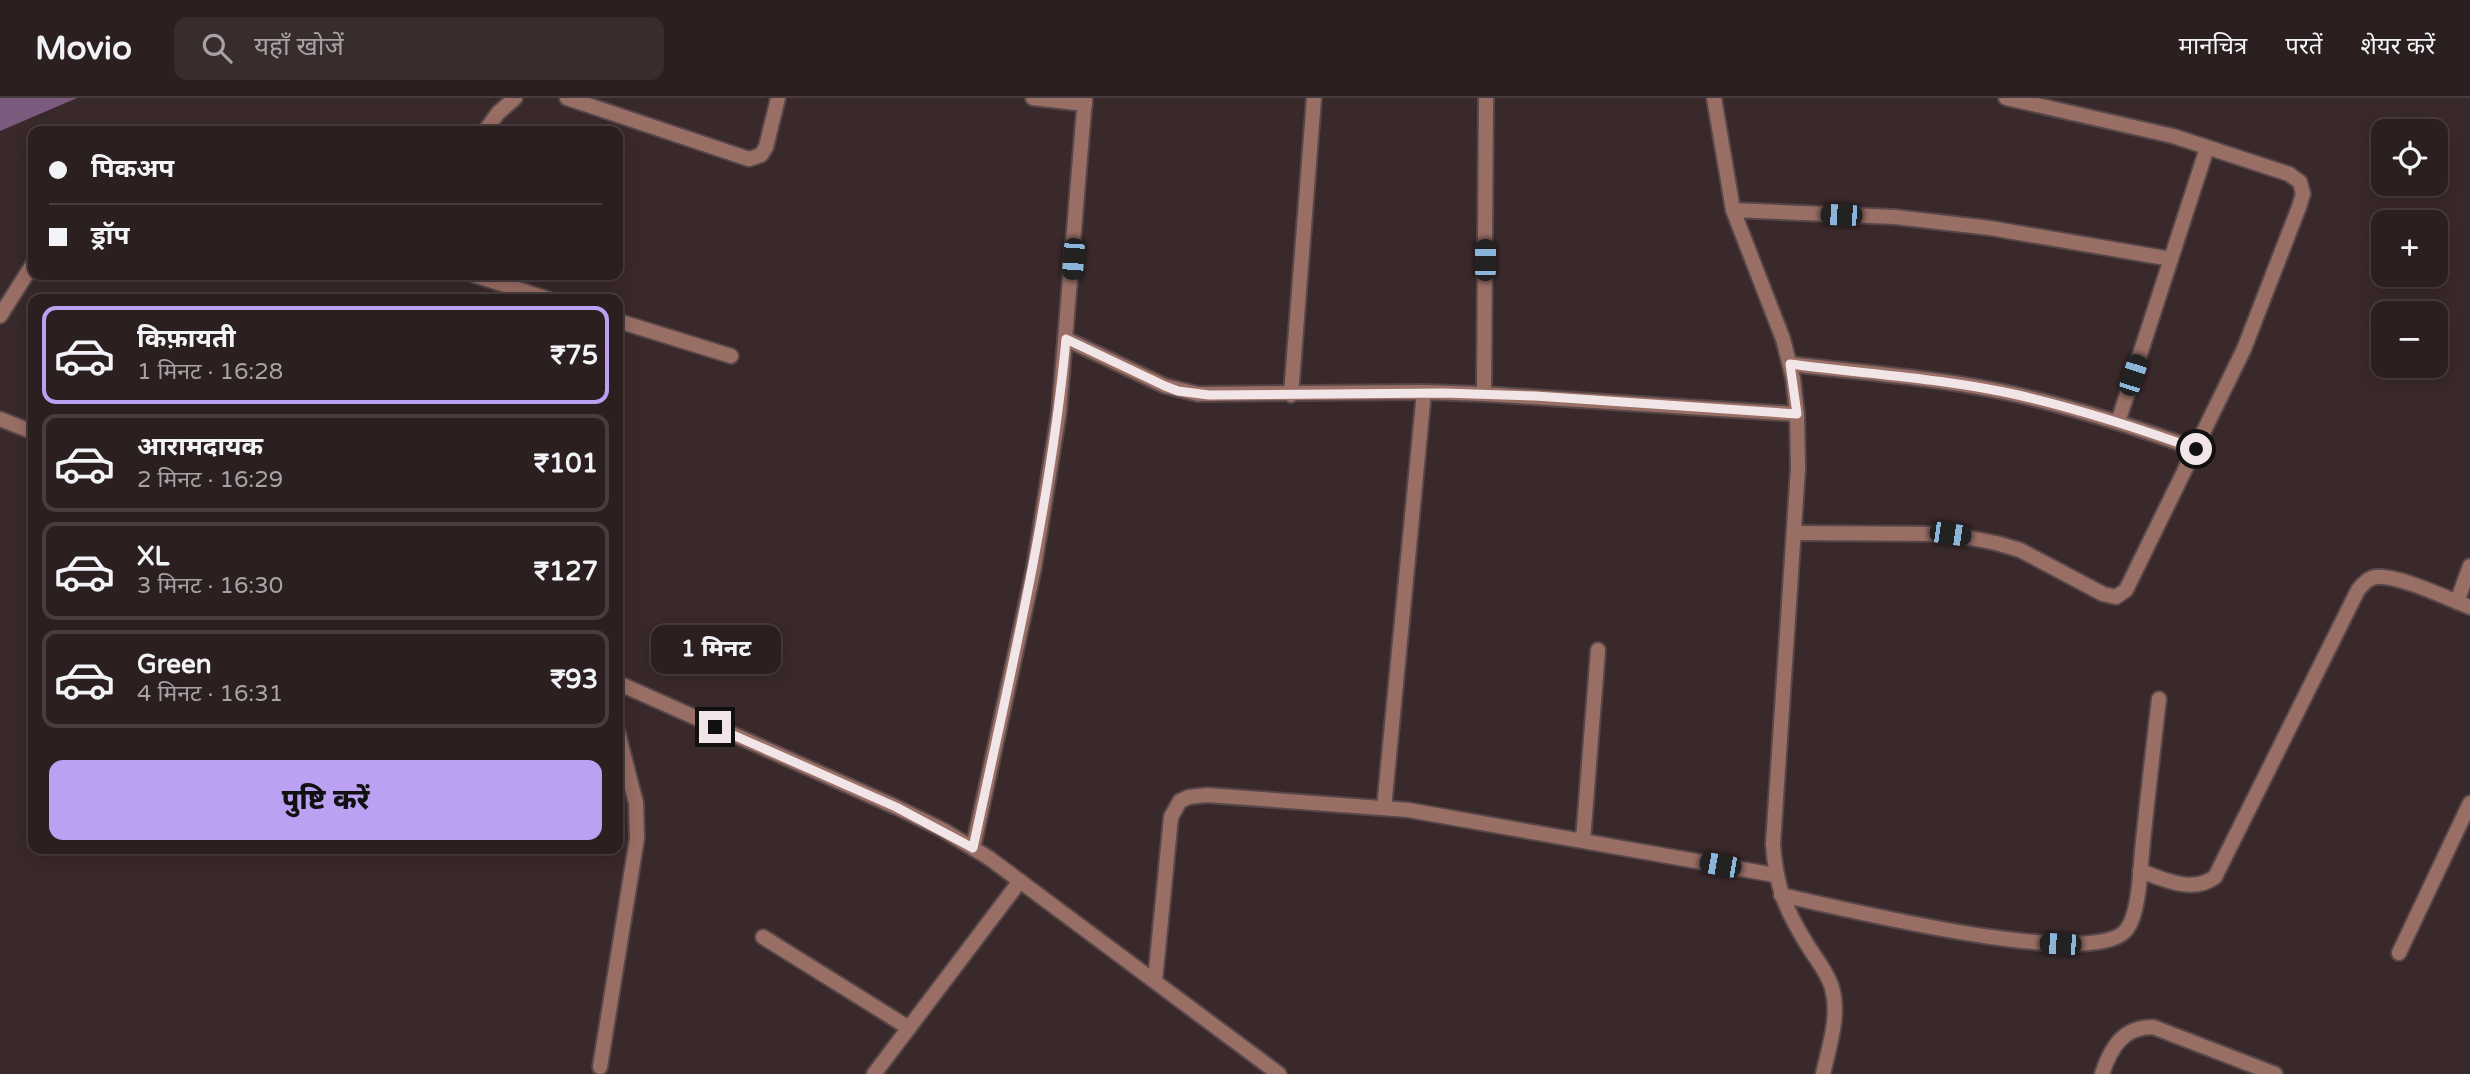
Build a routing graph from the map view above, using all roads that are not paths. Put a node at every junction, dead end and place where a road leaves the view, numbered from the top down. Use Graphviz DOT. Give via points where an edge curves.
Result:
graph roads {
  1 [pos="515,98"];
  2 [pos="567,98"];
  3 [pos="778,98"];
  4 [pos="1033,98"];
  5 [pos="1314,98"];
  6 [pos="1486,98"];
  7 [pos="1714,98"];
  8 [pos="2006,98"];
  9 [pos="1085,101"];
  10 [pos="489,126"];
  11 [pos="2207,148"];
  12 [pos="1733,210"];
  13 [pos="2171,259"];
  14 [pos="28,272"];
  15 [pos="489,280"];
  16 [pos="533,294"];
  17 [pos="0,316"];
  18 [pos="623,323"];
  19 [pos="1066,339"];
  20 [pos="731,356"];
  21 [pos="1790,364"];
  22 [pos="1424,392"];
  23 [pos="1484,394"];
  24 [pos="1291,395"];
  25 [pos="1797,414"];
  26 [pos="0,419"];
  27 [pos="2118,422"];
  28 [pos="28,430"];
  29 [pos="2196,449"];
  30 [pos="1794,533"];
  31 [pos="2470,566"];
  32 [pos="2463,605"];
  33 [pos="1598,650"];
  34 [pos="623,686"];
  35 [pos="2159,699"];
  36 [pos="623,752"];
  37 [pos="2470,803"];
  38 [pos="1384,808"];
  39 [pos="1583,840"];
  40 [pos="973,848"];
  41 [pos="2140,871"];
  42 [pos="1775,874"];
  43 [pos="1020,881"];
  44 [pos="1780,895"];
  45 [pos="763,937"];
  46 [pos="2399,953"];
  47 [pos="1155,981"];
  48 [pos="909,1028"];
  49 [pos="600,1067"];
  50 [pos="874,1074"];
  51 [pos="1279,1074"];
  52 [pos="1823,1074"];
  53 [pos="2102,1074"];
  54 [pos="2275,1074"];
  1 -- 10 [label="street"];
  2 -- 3 [label="street" via="748,159 761,155 766,146"];
  4 -- 9 [label="street"];
  5 -- 24 [label="street"];
  6 -- 23 [label="street"];
  7 -- 12 [label="street"];
  8 -- 11 [label="street"];
  9 -- 19 [label="street"];
  11 -- 13 [label="street"];
  11 -- 29 [label="street" via="2289,174 2300,183 2303,194 2244,349"];
  12 -- 13 [label="street" via="1895,217"];
  12 -- 21 [label="street"];
  13 -- 27 [label="street"];
  14 -- 17 [label="street"];
  15 -- 16 [label="street"];
  18 -- 20 [label="street"];
  19 -- 24 [label="street" via="1178,391"];
  19 -- 40 [label="street" via="1034,568"];
  21 -- 25 [label="street"];
  21 -- 27 [label="street" via="1980,388"];
  22 -- 23 [label="street"];
  22 -- 24 [label="street"];
  22 -- 38 [label="street"];
  23 -- 25 [label="street"];
  25 -- 30 [label="street"];
  26 -- 28 [label="street"];
  27 -- 29 [label="street"];
  29 -- 30 [label="street" via="2126,590 2116,597 2020,550 1984,540 1950,534"];
  30 -- 42 [label="street" via="1773,844"];
  31 -- 32 [label="street"];
  32 -- 41 [label="street" via="2394,579 2377,577 2364,583 2215,877 2189,886"];
  33 -- 39 [label="street"];
  34 -- 40 [label="street" via="896,807"];
  35 -- 41 [label="street"];
  36 -- 49 [label="street" via="636,803 637,838"];
  37 -- 46 [label="street"];
  38 -- 39 [label="street"];
  38 -- 47 [label="street" via="1207,795 1180,801 1171,817"];
  39 -- 42 [label="street"];
  40 -- 43 [label="street"];
  41 -- 44 [label="street" via="2130,926 2115,938 2092,943 1977,936"];
  42 -- 44 [label="street"];
  43 -- 47 [label="street"];
  43 -- 48 [label="street"];
  44 -- 52 [label="street" via="1832,987 1833,1031"];
  45 -- 48 [label="street"];
  47 -- 51 [label="street"];
  48 -- 50 [label="street"];
  53 -- 54 [label="street" via="2127,1032 2153,1027"];
}
